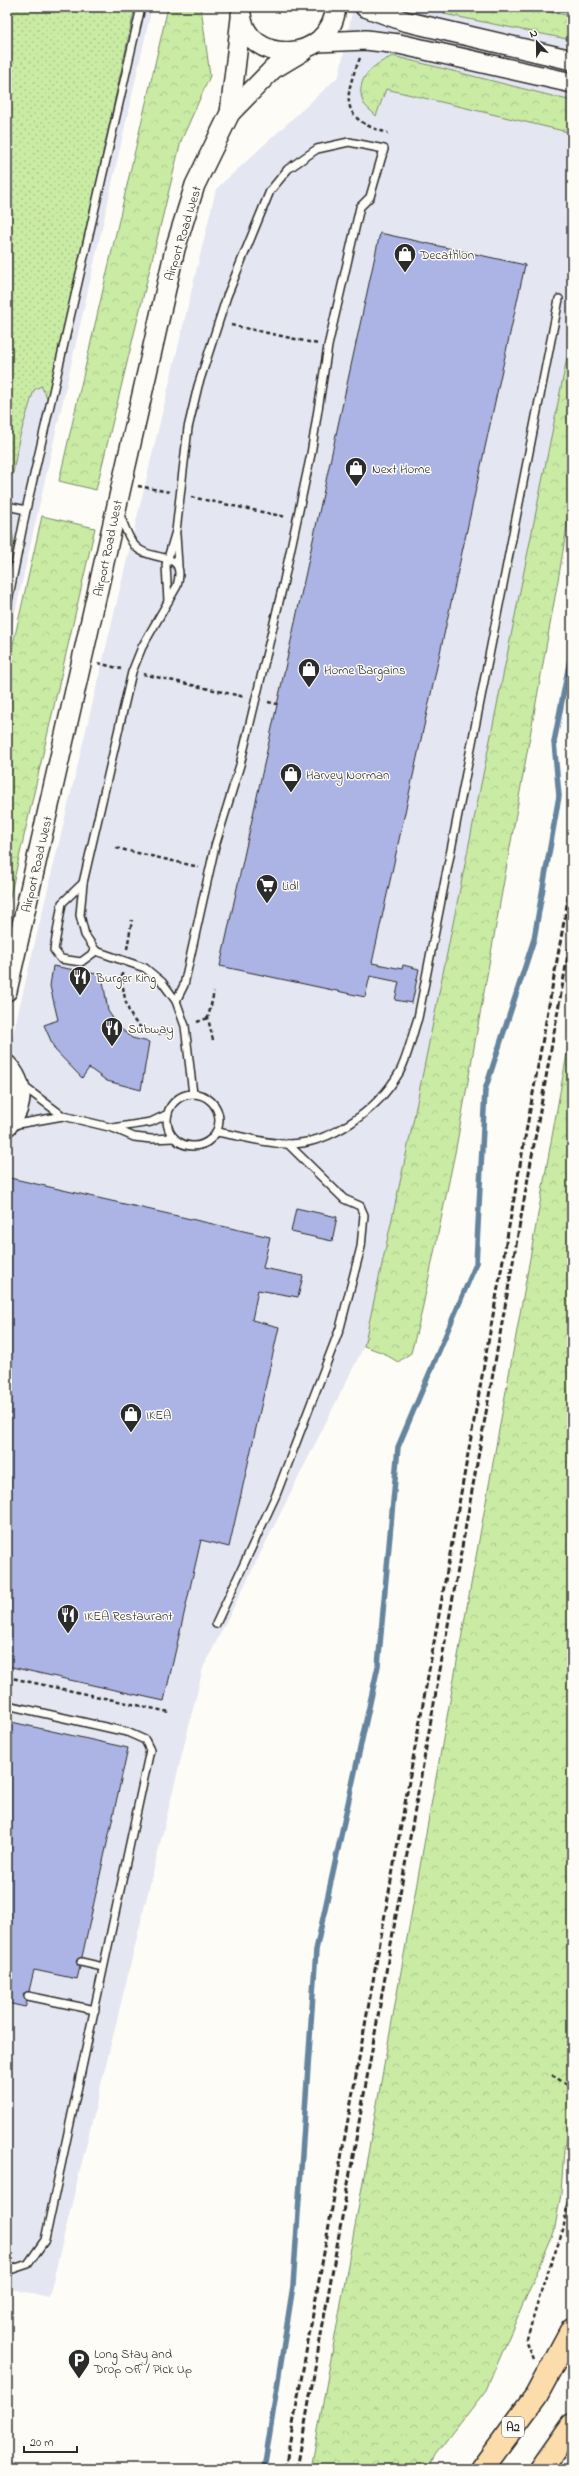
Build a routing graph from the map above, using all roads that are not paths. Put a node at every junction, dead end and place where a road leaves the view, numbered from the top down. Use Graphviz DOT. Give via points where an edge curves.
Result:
graph roads {
  1 [pos="141,7"];
  2 [pos="336,7"];
  3 [pos="365,7"];
  4 [pos="241,12"];
  5 [pos="311,46"];
  6 [pos="572,60"];
  7 [pos="572,83"];
  8 [pos="230,113"];
  9 [pos="559,299"];
  10 [pos="7,506"];
  11 [pos="116,506"];
  12 [pos="26,510"];
  13 [pos="176,530"];
  14 [pos="168,559"];
  15 [pos="178,565"];
  16 [pos="168,601"];
  17 [pos="7,606"];
  18 [pos="83,883"];
  19 [pos="96,951"];
  20 [pos="7,990"];
  21 [pos="176,1001"];
  22 [pos="7,1064"];
  23 [pos="19,1083"];
  24 [pos="193,1094"];
  25 [pos="168,1114"];
  26 [pos="62,1116"];
  27 [pos="7,1126"];
  28 [pos="113,1128"];
  29 [pos="216,1132"];
  30 [pos="174,1138"];
  31 [pos="288,1144"];
  32 [pos="216,1624"];
  33 [pos="7,1705"];
  34 [pos="81,1962"];
  35 [pos="103,1967"];
  36 [pos="28,1996"];
  37 [pos="95,2010"];
  38 [pos="7,2271"];
  39 [pos="572,2329"];
  40 [pos="572,2425"];
  41 [pos="482,2469"];
  42 [pos="541,2469"];
  1 -- 12 [label="lane"];
  2 -- 5 [label="street" via="335,17 328,31"];
  3 -- 6 [label="street" via="404,21"];
  4 -- 5 [label="street" via="248,32 260,44 282,51"];
  4 -- 8 [label="street, Airport Road West"];
  5 -- 7 [label="street" via="366,40 399,44"];
  5 -- 8 [label="street, Airport Road West" via="273,69"];
  8 -- 11 [label="street, Airport Road West" via="195,185 175,249"];
  9 -- 31 [label="lane" via="418,1018 399,1072 368,1111 340,1130"];
  10 -- 12 [label="lane"];
  11 -- 14 [label="lane" via="135,546 143,552"];
  11 -- 20 [label="street, Airport Road West"];
  12 -- 17 [label="lane"];
  13 -- 14 [label="lane"];
  13 -- 15 [label="lane"];
  13 -- 21 [label="lane" via="188,428 209,346 240,260 270,191 288,169 318,148 349,142 384,149 370,197 360,207 328,346 314,441 255,700 210,869 184,985"];
  14 -- 15 [label="lane"];
  14 -- 16 [label="lane"];
  15 -- 16 [label="lane" via="180,571 177,586"];
  16 -- 18 [label="lane" via="142,647 132,672"];
  18 -- 19 [label="lane" via="80,915 85,935"];
  18 -- 19 [label="lane" via="62,903 54,950 61,959 81,962"];
  19 -- 21 [label="lane" via="145,968 162,982"];
  21 -- 24 [label="lane" via="185,1026"];
  22 -- 23 [label="street"];
  23 -- 26 [label="lane"];
  23 -- 27 [label="street" via="20,1105 15,1117"];
  24 -- 25 [label="lane" via="177,1100"];
  24 -- 29 [label="lane" via="201,1096 215,1106 218,1114"];
  25 -- 28 [label="lane" via="151,1122"];
  25 -- 30 [label="lane" via="169,1131"];
  26 -- 27 [label="lane"];
  26 -- 28 [label="lane"];
  28 -- 30 [label="lane" via="134,1137"];
  29 -- 30 [label="lane" via="211,1139 197,1146 180,1143"];
  29 -- 31 [label="lane"];
  31 -- 32 [label="lane" via="344,1199 360,1206 364,1215 361,1246 340,1328 276,1495"];
  33 -- 35 [label="lane" via="127,1732 145,1740 148,1745 148,1759"];
  34 -- 35 [label="lane"];
  35 -- 37 [label="lane"];
  36 -- 37 [label="lane"];
  37 -- 38 [label="lane" via="45,2240 28,2264"];
  39 -- 41 [label="highway, A2" via="542,2384"];
  40 -- 42 [label="highway"];
}
